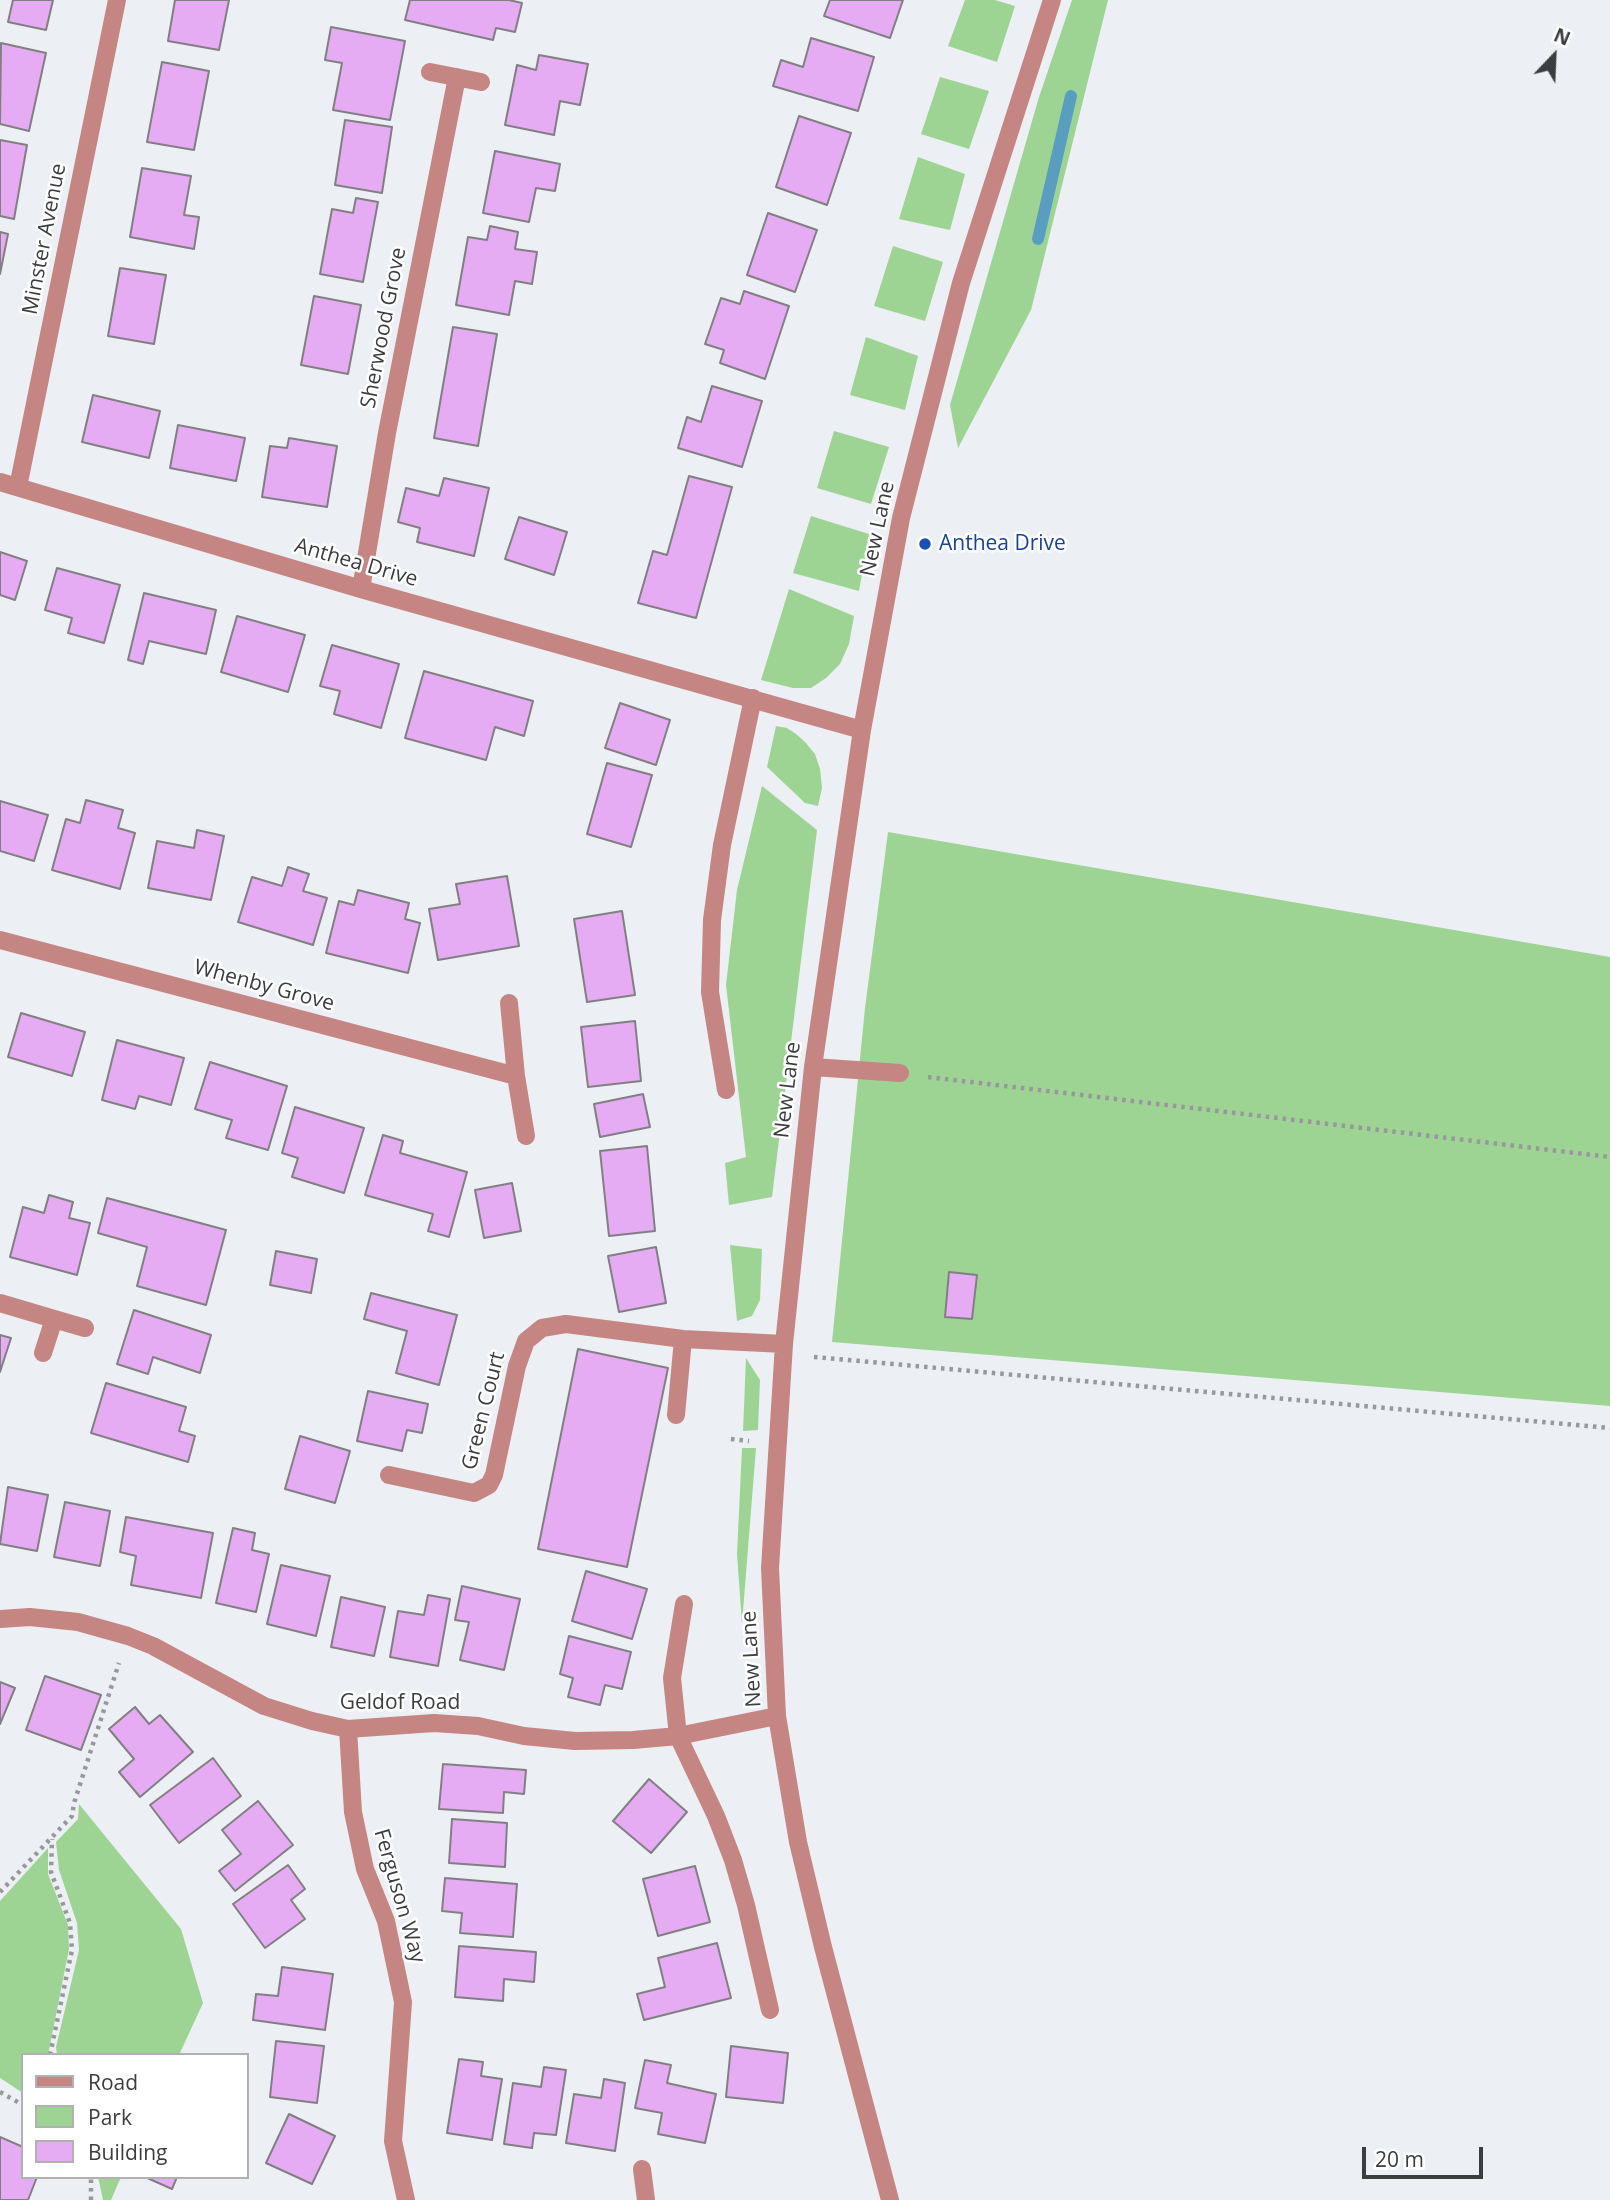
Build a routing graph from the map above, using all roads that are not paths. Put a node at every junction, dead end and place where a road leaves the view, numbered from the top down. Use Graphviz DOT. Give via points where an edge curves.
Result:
graph roads {
  1 [pos="117,0"];
  2 [pos="1052,0"];
  3 [pos="430,72"];
  4 [pos="457,77"];
  5 [pos="481,82"];
  6 [pos="0,482"];
  7 [pos="18,488"];
  8 [pos="361,589"];
  9 [pos="753,698"];
  10 [pos="862,730"];
  11 [pos="0,940"];
  12 [pos="509,1003"];
  13 [pos="813,1067"];
  14 [pos="900,1073"];
  15 [pos="516,1076"];
  16 [pos="726,1090"];
  17 [pos="526,1136"];
  18 [pos="0,1303"];
  19 [pos="54,1319"];
  20 [pos="85,1328"];
  21 [pos="683,1339"];
  22 [pos="784,1344"];
  23 [pos="43,1353"];
  24 [pos="676,1415"];
  25 [pos="389,1475"];
  26 [pos="684,1604"];
  27 [pos="0,1619"];
  28 [pos="777,1716"];
  29 [pos="348,1729"];
  30 [pos="678,1736"];
  31 [pos="770,2010"];
  32 [pos="642,2169"];
  33 [pos="406,2200"];
  34 [pos="646,2200"];
  35 [pos="890,2200"];
  1 -- 7 [label="street, Minster Avenue"];
  2 -- 10 [label="street, New Lane" via="961,283 901,519"];
  3 -- 4 [label="street"];
  4 -- 5 [label="street"];
  4 -- 8 [label="street, Sherwood Grove"];
  6 -- 7 [label="street, Anthea Drive"];
  7 -- 8 [label="street, Anthea Drive"];
  8 -- 9 [label="street, Anthea Drive"];
  9 -- 10 [label="street, Anthea Drive"];
  9 -- 16 [label="street" via="722,845 712,920 710,992"];
  10 -- 13 [label="street, New Lane"];
  11 -- 15 [label="street, Whenby Grove"];
  12 -- 15 [label="street"];
  13 -- 14 [label="street"];
  13 -- 22 [label="street, New Lane"];
  15 -- 17 [label="street"];
  18 -- 19 [label="street"];
  19 -- 20 [label="street"];
  19 -- 23 [label="street"];
  21 -- 22 [label="street, Green Court"];
  21 -- 24 [label="street"];
  21 -- 25 [label="street, Green Court" via="566,1324 542,1328 526,1341 517,1366 489,1485 474,1493"];
  22 -- 28 [label="street, New Lane" via="770,1567"];
  26 -- 30 [label="street" via="673,1678"];
  27 -- 29 [label="street, Geldof Road" via="78,1622 128,1636 264,1706"];
  28 -- 30 [label="street, Geldof Road"];
  28 -- 35 [label="street, New Lane" via="801,1855"];
  29 -- 30 [label="street, Geldof Road" via="434,1723 575,1741"];
  29 -- 33 [label="street, Ferguson Way" via="353,1812 365,1869 386,1921 403,2002 393,2141"];
  30 -- 31 [label="street" via="733,1860"];
  32 -- 34 [label="street"];
}
